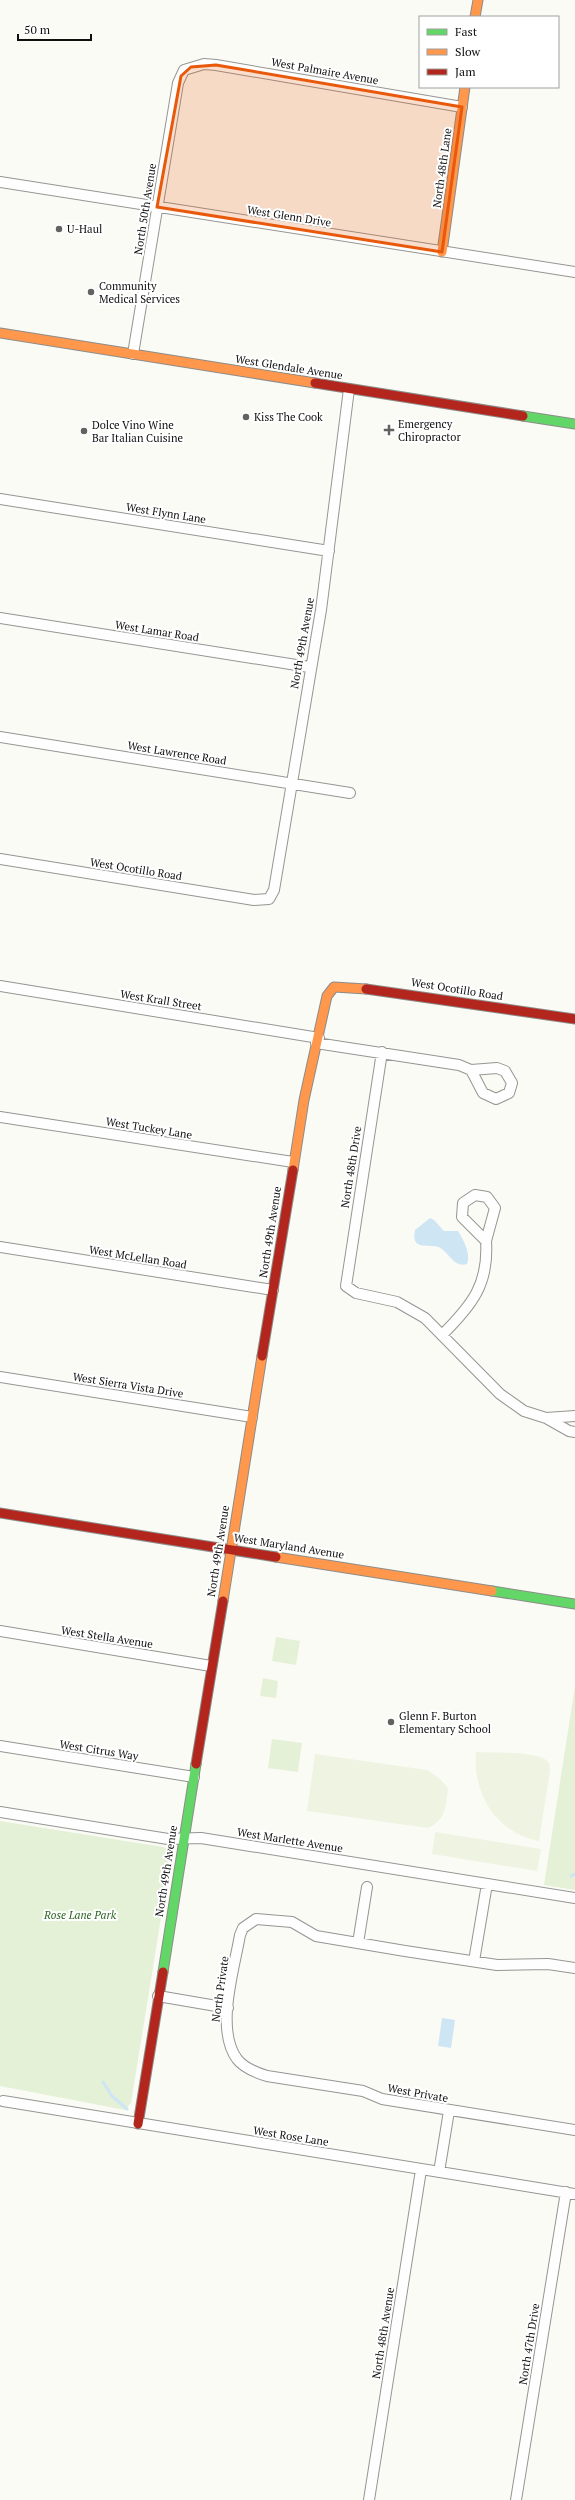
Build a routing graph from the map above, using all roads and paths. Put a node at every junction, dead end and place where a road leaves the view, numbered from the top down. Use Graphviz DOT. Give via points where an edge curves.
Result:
graph roads {
  1 [pos="478,0"];
  2 [pos="475,16"];
  3 [pos="184,70"];
  4 [pos="465,88"];
  5 [pos="462,107"];
  6 [pos="0,182"];
  7 [pos="157,207"];
  8 [pos="442,252"];
  9 [pos="575,272"];
  10 [pos="0,333"];
  11 [pos="133,354"];
  12 [pos="350,389"];
  13 [pos="575,424"];
  14 [pos="0,499"];
  15 [pos="329,551"];
  16 [pos="0,618"];
  17 [pos="310,667"];
  18 [pos="0,737"];
  19 [pos="292,784"];
  20 [pos="350,793"];
  21 [pos="0,859"];
  22 [pos="269,899"];
  23 [pos="0,986"];
  24 [pos="334,987"];
  25 [pos="575,1019"];
  26 [pos="318,1040"];
  27 [pos="382,1052"];
  28 [pos="471,1070"];
  29 [pos="0,1117"];
  30 [pos="293,1162"];
  31 [pos="486,1241"];
  32 [pos="0,1247"];
  33 [pos="273,1290"];
  34 [pos="443,1334"];
  35 [pos="0,1377"];
  36 [pos="575,1416"];
  37 [pos="252,1417"];
  38 [pos="546,1418"];
  39 [pos="575,1432"];
  40 [pos="0,1513"];
  41 [pos="230,1549"];
  42 [pos="575,1604"];
  43 [pos="0,1631"];
  44 [pos="211,1666"];
  45 [pos="0,1746"];
  46 [pos="194,1777"];
  47 [pos="0,1812"];
  48 [pos="184,1837"];
  49 [pos="487,1884"];
  50 [pos="367,1887"];
  51 [pos="575,1898"];
  52 [pos="358,1943"];
  53 [pos="474,1961"];
  54 [pos="575,1968"];
  55 [pos="158,1996"];
  56 [pos="228,2008"];
  57 [pos="238,2060"];
  58 [pos="4,2101"];
  59 [pos="449,2111"];
  60 [pos="138,2124"];
  61 [pos="575,2130"];
  62 [pos="422,2170"];
  63 [pos="439,2172"];
  64 [pos="570,2193"];
  65 [pos="368,2500"];
  66 [pos="516,2500"];
  1 -- 2 [label="street"];
  3 -- 5 [label="street, West Palmaire Avenue" via="204,64 216,65"];
  3 -- 7 [label="street, North 50th Avenue" via="178,82"];
  4 -- 5 [label="street, North 48th Lane"];
  5 -- 8 [label="street, North 48th Lane"];
  6 -- 7 [label="street, West Glenn Drive"];
  7 -- 8 [label="street, West Glenn Drive"];
  7 -- 11 [label="street, North 50th Avenue"];
  8 -- 9 [label="street, West Glenn Drive"];
  10 -- 11 [label="street, West Glendale Avenue"];
  11 -- 12 [label="street, West Glendale Avenue"];
  12 -- 13 [label="street, West Glendale Avenue"];
  12 -- 15 [label="street, North 49th Avenue"];
  14 -- 15 [label="street, West Flynn Lane"];
  15 -- 17 [label="street, North 49th Avenue"];
  16 -- 17 [label="street, West Lamar Road"];
  17 -- 19 [label="street, North 49th Avenue"];
  18 -- 19 [label="street, West Lawrence Road"];
  19 -- 20 [label="street, West Lawrence Road"];
  19 -- 22 [label="street, North 49th Avenue" via="274,890"];
  21 -- 22 [label="street, West Ocotillo Road" via="254,900"];
  23 -- 26 [label="street, West Krall Street"];
  24 -- 25 [label="street, West Ocotillo Road" via="348,986 416,994"];
  24 -- 26 [label="street, North 49th Avenue" via="327,996"];
  26 -- 27 [label="street, West Krall Street"];
  26 -- 30 [label="street, North 49th Avenue"];
  27 -- 28 [label="street, West Krall Street" via="459,1065"];
  27 -- 34 [label="street, North 48th Drive" via="346,1286 356,1293 406,1306"];
  29 -- 30 [label="street, West Tuckey Lane"];
  30 -- 33 [label="street, North 49th Avenue"];
  31 -- 34 [label="street" via="487,1267 481,1285 466,1310"];
  32 -- 33 [label="street, West McLellan Road"];
  33 -- 37 [label="street, North 49th Avenue"];
  34 -- 38 [label="street" via="500,1394 524,1411"];
  35 -- 37 [label="street, West Sierra Vista Drive"];
  36 -- 38 [label="street"];
  37 -- 41 [label="street, North 49th Avenue"];
  38 -- 39 [label="street"];
  40 -- 41 [label="street, West Maryland Avenue"];
  41 -- 42 [label="street, West Maryland Avenue"];
  41 -- 44 [label="street, North 49th Avenue"];
  43 -- 44 [label="street, West Stella Avenue"];
  44 -- 46 [label="street, North 49th Avenue"];
  45 -- 46 [label="street, West Citrus Way"];
  46 -- 48 [label="street, North 49th Avenue"];
  47 -- 48 [label="street, West Marlette Avenue" via="168,1839"];
  48 -- 49 [label="street, West Marlette Avenue"];
  48 -- 55 [label="street, North 49th Avenue"];
  49 -- 51 [label="street, West Marlette Avenue"];
  49 -- 53 [label="street"];
  50 -- 52 [label="street"];
  52 -- 53 [label="street"];
  52 -- 56 [label="street, North Private" via="316,1936 292,1922 262,1918 250,1922 240,1935"];
  53 -- 54 [label="street" via="497,1965 548,1964"];
  55 -- 56 [label="street"];
  55 -- 60 [label="street, North 49th Avenue"];
  56 -- 57 [label="street, North Private" via="228,2039"];
  57 -- 59 [label="street, West Private" via="255,2072 267,2076 363,2091 382,2099"];
  58 -- 60 [label="street, West Rose Lane"];
  59 -- 61 [label="street, West Private"];
  59 -- 63 [label="street"];
  60 -- 62 [label="street, West Rose Lane"];
  62 -- 63 [label="street, West Rose Lane"];
  62 -- 65 [label="street, North 48th Avenue"];
  63 -- 64 [label="street, West Rose Lane"];
  64 -- 66 [label="street, North 47th Drive"];
}
